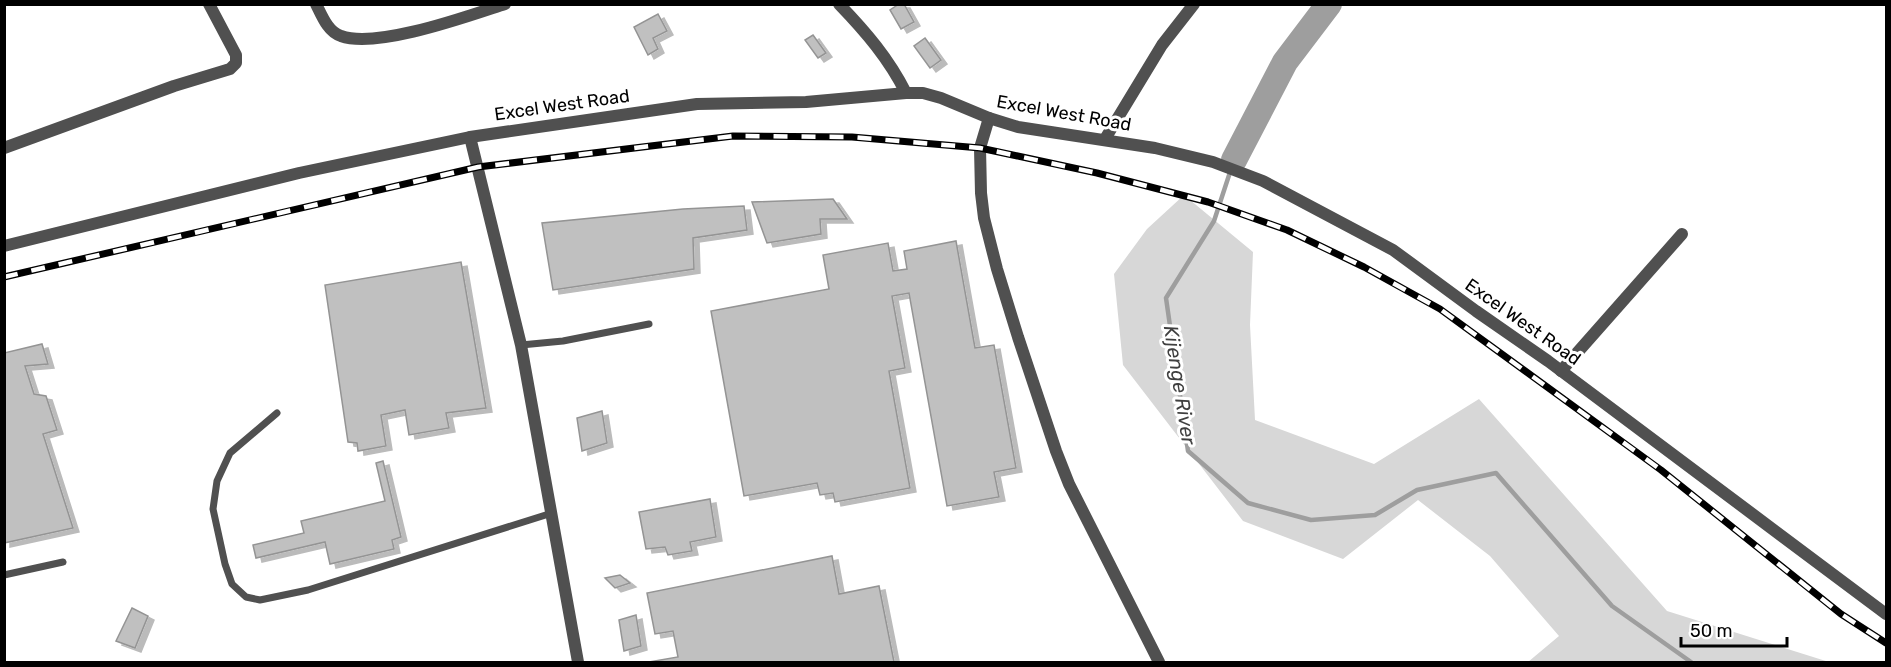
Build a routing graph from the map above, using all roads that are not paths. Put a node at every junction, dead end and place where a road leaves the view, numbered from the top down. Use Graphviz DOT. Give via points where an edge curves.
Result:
graph roads {
  1 [pos="209,4"];
  2 [pos="316,4"];
  3 [pos="505,4"];
  4 [pos="839,4"];
  5 [pos="1194,4"];
  6 [pos="906,93"];
  7 [pos="989,118"];
  8 [pos="470,137"];
  9 [pos="1105,139"];
  10 [pos="4,148"];
  11 [pos="1682,234"];
  12 [pos="4,246"];
  13 [pos="649,324"];
  14 [pos="521,345"];
  15 [pos="1561,371"];
  16 [pos="277,413"];
  17 [pos="552,513"];
  18 [pos="63,562"];
  19 [pos="4,574"];
  20 [pos="1887,614"];
  21 [pos="578,663"];
  22 [pos="1159,663"];
  1 -- 10 [label="street" via="236,55 236,63 230,69"];
  2 -- 3 [label="street" via="330,29 340,36 369,39 461,19"];
  4 -- 6 [label="street" via="881,51"];
  5 -- 9 [label="street" via="1162,45"];
  6 -- 7 [label="street, Excel West Road" via="941,98"];
  6 -- 8 [label="street, Excel West Road" via="806,102 697,104"];
  7 -- 9 [label="street, Excel West Road" via="1018,127"];
  7 -- 22 [label="street" via="980,148 984,218 1014,326 1069,484"];
  8 -- 12 [label="street, Excel West Road" via="266,180"];
  8 -- 14 [label="street"];
  9 -- 15 [label="street, Excel West Road" via="1213,162 1263,181 1393,250"];
  11 -- 15 [label="street"];
  13 -- 14 [label="lane"];
  14 -- 17 [label="street"];
  15 -- 20 [label="street, Excel West Road"];
  16 -- 17 [label="lane" via="230,453 218,481 213,509 232,584 246,597 260,600 308,590"];
  17 -- 21 [label="street"];
  18 -- 19 [label="lane"];
}
